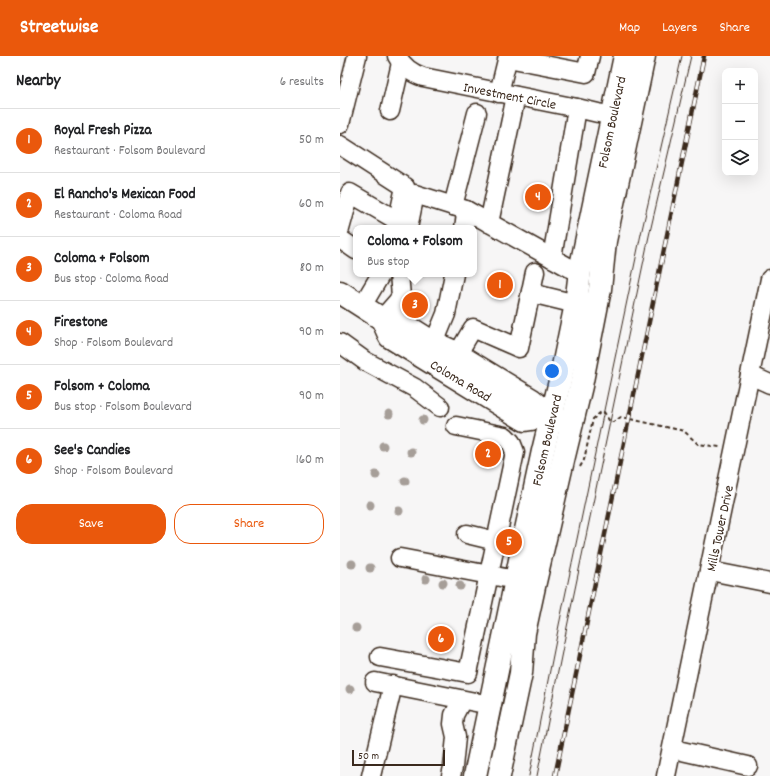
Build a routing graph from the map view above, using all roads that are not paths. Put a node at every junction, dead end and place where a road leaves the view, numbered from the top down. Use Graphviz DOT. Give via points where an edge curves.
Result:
graph roads {
  1 [pos="357,56"];
  2 [pos="590,56"];
  3 [pos="625,56"];
  4 [pos="644,56"];
  5 [pos="508,57"];
  6 [pos="399,60"];
  7 [pos="507,94"];
  8 [pos="577,108"];
  9 [pos="390,111"];
  10 [pos="477,113"];
  11 [pos="622,118"];
  12 [pos="340,124"];
  13 [pos="340,145"];
  14 [pos="459,208"];
  15 [pos="489,223"];
  16 [pos="399,225"];
  17 [pos="401,225"];
  18 [pos="401,225"];
  19 [pos="464,225"];
  20 [pos="340,229"];
  21 [pos="340,239"];
  22 [pos="353,248"];
  23 [pos="552,258"];
  24 [pos="580,271"];
  25 [pos="535,272"];
  26 [pos="379,277"];
  27 [pos="399,277"];
  28 [pos="453,277"];
  29 [pos="770,280"];
  30 [pos="340,292"];
  31 [pos="530,293"];
  32 [pos="576,304"];
  33 [pos="362,306"];
  34 [pos="382,319"];
  35 [pos="434,343"];
  36 [pos="349,352"];
  37 [pos="457,355"];
  38 [pos="750,375"];
  39 [pos="770,384"];
  40 [pos="440,407"];
  41 [pos="551,416"];
  42 [pos="573,422"];
  43 [pos="456,426"];
  44 [pos="467,534"];
  45 [pos="496,541"];
  46 [pos="400,558"];
  47 [pos="710,571"];
  48 [pos="489,575"];
  49 [pos="516,580"];
  50 [pos="770,583"];
  51 [pos="380,657"];
  52 [pos="375,682"];
  53 [pos="393,685"];
  54 [pos="462,700"];
  55 [pos="490,705"];
  56 [pos="673,749"];
  57 [pos="748,766"];
  58 [pos="452,771"];
  59 [pos="372,776"];
  60 [pos="475,776"];
  61 [pos="488,776"];
  62 [pos="499,776"];
  63 [pos="666,776"];
  1 -- 12 [label="street"];
  2 -- 5 [label="street" via="586,73"];
  3 -- 11 [label="main road, Folsom Boulevard"];
  4 -- 11 [label="main road, Folsom Boulevard"];
  5 -- 7 [label="street"];
  6 -- 7 [label="street, Investment Circle" via="407,70 423,77"];
  6 -- 9 [label="street"];
  7 -- 8 [label="street, Investment Circle"];
  7 -- 15 [label="street"];
  8 -- 11 [label="street, Investment Circle"];
  8 -- 23 [label="street"];
  10 -- 14 [label="street"];
  11 -- 24 [label="main road, Folsom Boulevard"];
  11 -- 42 [label="main road, Folsom Boulevard" via="600,289"];
  13 -- 18 [label="street" via="406,187"];
  14 -- 15 [label="street"];
  14 -- 17 [label="street" via="415,194"];
  14 -- 19 [label="street" via="466,214"];
  15 -- 23 [label="street"];
  16 -- 20 [label="street" via="350,193"];
  21 -- 22 [label="street"];
  23 -- 24 [label="street"];
  24 -- 32 [label="main road, Folsom Boulevard"];
  25 -- 31 [label="street"];
  26 -- 33 [label="street"];
  27 -- 34 [label="street" via="401,296"];
  28 -- 35 [label="street" via="446,314"];
  29 -- 38 [label="street, Mills Tower Drive"];
  30 -- 33 [label="main road, Coloma Road"];
  31 -- 32 [label="street"];
  31 -- 37 [label="street" via="519,348 473,328"];
  32 -- 41 [label="main road, Folsom Boulevard"];
  33 -- 34 [label="main road, Coloma Road"];
  34 -- 35 [label="main road, Coloma Road" via="399,321"];
  34 -- 41 [label="main road, Coloma Road" via="390,337 525,420"];
  35 -- 37 [label="main road, Coloma Road"];
  36 -- 40 [label="street" via="415,388"];
  37 -- 41 [label="main road, Coloma Road" via="532,400"];
  38 -- 39 [label="street"];
  38 -- 47 [label="street, Mills Tower Drive"];
  41 -- 42 [label="main road, Coloma Road"];
  41 -- 49 [label="main road, Folsom Boulevard"];
  42 -- 62 [label="main road, Folsom Boulevard" via="524,633 521,673"];
  43 -- 45 [label="street" via="505,436 512,442 515,452"];
  44 -- 45 [label="street"];
  45 -- 48 [label="street"];
  46 -- 48 [label="street"];
  47 -- 50 [label="street"];
  47 -- 56 [label="street, Mills Tower Drive"];
  48 -- 49 [label="street"];
  48 -- 51 [label="street" via="468,673"];
  49 -- 55 [label="main road, Folsom Boulevard"];
  52 -- 53 [label="street"];
  53 -- 54 [label="street"];
  53 -- 59 [label="street"];
  54 -- 55 [label="street"];
  54 -- 58 [label="street" via="454,715 456,737"];
  55 -- 60 [label="main road, Folsom Boulevard"];
  55 -- 61 [label="main road" via="501,714"];
  56 -- 57 [label="street"];
  56 -- 63 [label="street, Mills Tower Drive"];
}
